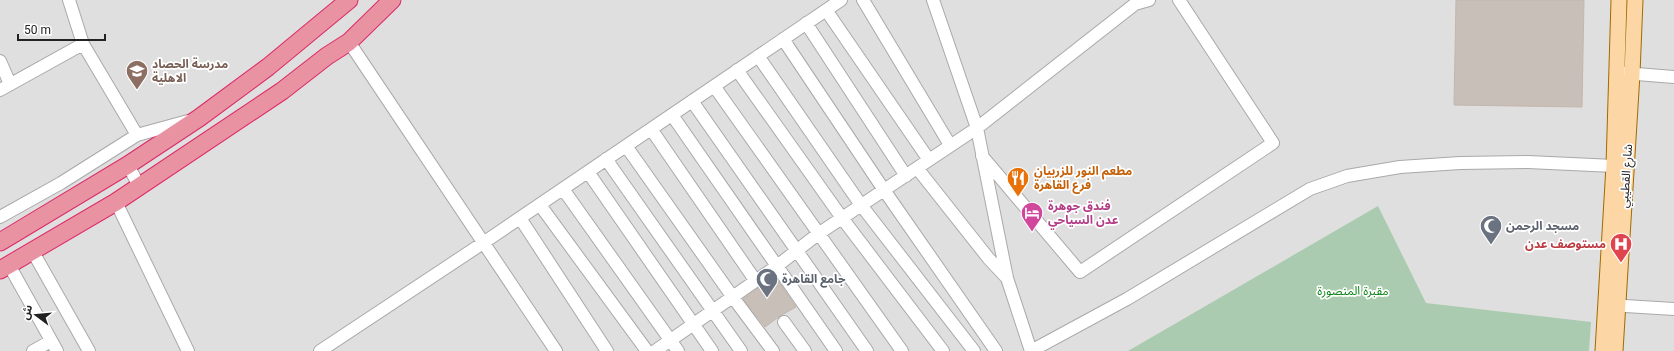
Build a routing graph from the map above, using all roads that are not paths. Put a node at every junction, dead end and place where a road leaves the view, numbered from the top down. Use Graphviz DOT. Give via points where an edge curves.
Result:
graph roads {
  1 [pos="69,0"];
  2 [pos="349,0"];
  3 [pos="392,0"];
  4 [pos="841,0"];
  5 [pos="863,0"];
  6 [pos="932,0"];
  7 [pos="1149,0"];
  8 [pos="1180,0"];
  9 [pos="1619,0"];
  10 [pos="1635,0"];
  11 [pos="826,10"];
  12 [pos="806,23"];
  13 [pos="783,39"];
  14 [pos="349,42"];
  15 [pos="83,44"];
  16 [pos="758,56"];
  17 [pos="0,61"];
  18 [pos="737,70"];
  19 [pos="1617,73"];
  20 [pos="1632,74"];
  21 [pos="1674,77"];
  22 [pos="714,86"];
  23 [pos="5,87"];
  24 [pos="692,101"];
  25 [pos="672,114"];
  26 [pos="199,118"];
  27 [pos="977,128"];
  28 [pos="651,129"];
  29 [pos="137,135"];
  30 [pos="950,145"];
  31 [pos="626,146"];
  32 [pos="982,156"];
  33 [pos="606,160"];
  34 [pos="929,160"];
  35 [pos="128,165"];
  36 [pos="1614,166"];
  37 [pos="917,168"];
  38 [pos="588,172"];
  39 [pos="906,176"];
  40 [pos="139,186"];
  41 [pos="563,189"];
  42 [pos="884,190"];
  43 [pos="116,202"];
  44 [pos="540,205"];
  45 [pos="861,205"];
  46 [pos="0,217"];
  47 [pos="520,218"];
  48 [pos="842,218"];
  49 [pos="818,234"];
  50 [pos="0,242"];
  51 [pos="483,243"];
  52 [pos="797,250"];
  53 [pos="33,252"];
  54 [pos="777,266"];
  55 [pos="4,268"];
  56 [pos="1007,278"];
  57 [pos="756,280"];
  58 [pos="732,296"];
  59 [pos="1612,305"];
  60 [pos="1674,309"];
  61 [pos="712,310"];
  62 [pos="784,322"];
  63 [pos="693,324"];
  64 [pos="671,340"];
  65 [pos="54,346"];
  66 [pos="33,351"];
  67 [pos="89,351"];
  68 [pos="188,351"];
  69 [pos="320,351"];
  70 [pos="556,351"];
  71 [pos="608,351"];
  72 [pos="647,351"];
  73 [pos="655,351"];
  74 [pos="678,351"];
  75 [pos="712,351"];
  76 [pos="741,351"];
  77 [pos="773,351"];
  78 [pos="805,351"];
  79 [pos="836,351"];
  80 [pos="867,351"];
  81 [pos="902,351"];
  82 [pos="943,351"];
  83 [pos="974,351"];
  84 [pos="996,351"];
  85 [pos="1031,351"];
  86 [pos="1603,351"];
  87 [pos="1615,351"];
  1 -- 15 [label="street"];
  2 -- 26 [label="highway" via="268,67"];
  3 -- 14 [label="highway"];
  4 -- 11 [label="street"];
  5 -- 30 [label="street"];
  6 -- 27 [label="street"];
  7 -- 27 [label="street" via="1135,4"];
  8 -- 32 [label="street" via="1273,143 1080,272"];
  9 -- 19 [label="main road, شارع القطيبي"];
  10 -- 20 [label="main road, شارع القطيبي"];
  11 -- 12 [label="street"];
  11 -- 34 [label="street"];
  12 -- 13 [label="street"];
  12 -- 39 [label="street"];
  13 -- 16 [label="street"];
  13 -- 42 [label="street"];
  14 -- 40 [label="highway" via="282,91"];
  14 -- 51 [label="street"];
  15 -- 23 [label="street"];
  15 -- 29 [label="street"];
  16 -- 18 [label="street"];
  16 -- 45 [label="street"];
  17 -- 23 [label="street"];
  18 -- 22 [label="street"];
  18 -- 48 [label="street"];
  19 -- 20 [label="street"];
  19 -- 36 [label="main road, شارع القطيبي"];
  20 -- 21 [label="street"];
  20 -- 59 [label="main road, شارع القطيبي"];
  22 -- 24 [label="street"];
  22 -- 49 [label="street"];
  24 -- 25 [label="street"];
  24 -- 52 [label="street"];
  25 -- 28 [label="street"];
  25 -- 54 [label="street"];
  26 -- 29 [label="street"];
  26 -- 35 [label="highway"];
  27 -- 30 [label="street"];
  27 -- 32 [label="street"];
  28 -- 31 [label="street"];
  28 -- 57 [label="street"];
  29 -- 46 [label="street" via="61,183"];
  30 -- 34 [label="street"];
  31 -- 33 [label="street"];
  31 -- 58 [label="street"];
  32 -- 56 [label="street"];
  33 -- 38 [label="street"];
  33 -- 61 [label="street"];
  34 -- 37 [label="street"];
  35 -- 40 [label="street"];
  35 -- 50 [label="highway"];
  36 -- 59 [label="main road, شارع القطيبي"];
  36 -- 85 [label="street" via="1528,162 1460,163 1400,167 1347,176 1310,189 1127,299"];
  37 -- 39 [label="street"];
  37 -- 56 [label="street"];
  38 -- 41 [label="street"];
  38 -- 63 [label="street"];
  39 -- 42 [label="street"];
  40 -- 43 [label="highway"];
  41 -- 44 [label="street"];
  41 -- 64 [label="street"];
  42 -- 45 [label="street"];
  42 -- 84 [label="street"];
  43 -- 53 [label="highway"];
  43 -- 68 [label="street"];
  44 -- 47 [label="street"];
  44 -- 72 [label="street"];
  45 -- 48 [label="street"];
  45 -- 83 [label="street"];
  47 -- 51 [label="street"];
  47 -- 71 [label="street"];
  48 -- 49 [label="street"];
  48 -- 82 [label="street"];
  49 -- 52 [label="street"];
  49 -- 81 [label="street"];
  51 -- 69 [label="street"];
  51 -- 70 [label="street"];
  52 -- 54 [label="street"];
  52 -- 80 [label="street"];
  53 -- 55 [label="highway"];
  53 -- 67 [label="street"];
  54 -- 57 [label="street"];
  54 -- 79 [label="street"];
  55 -- 65 [label="street"];
  56 -- 85 [label="street"];
  57 -- 58 [label="street"];
  58 -- 61 [label="street"];
  58 -- 77 [label="street"];
  59 -- 60 [label="street"];
  59 -- 86 [label="main road, شارع القطيبي"];
  59 -- 87 [label="main road, شارع القطيبي"];
  61 -- 63 [label="street"];
  61 -- 76 [label="street"];
  62 -- 78 [label="street"];
  63 -- 64 [label="street"];
  63 -- 75 [label="street"];
  64 -- 73 [label="street"];
  64 -- 74 [label="street"];
  65 -- 66 [label="street"];
}
